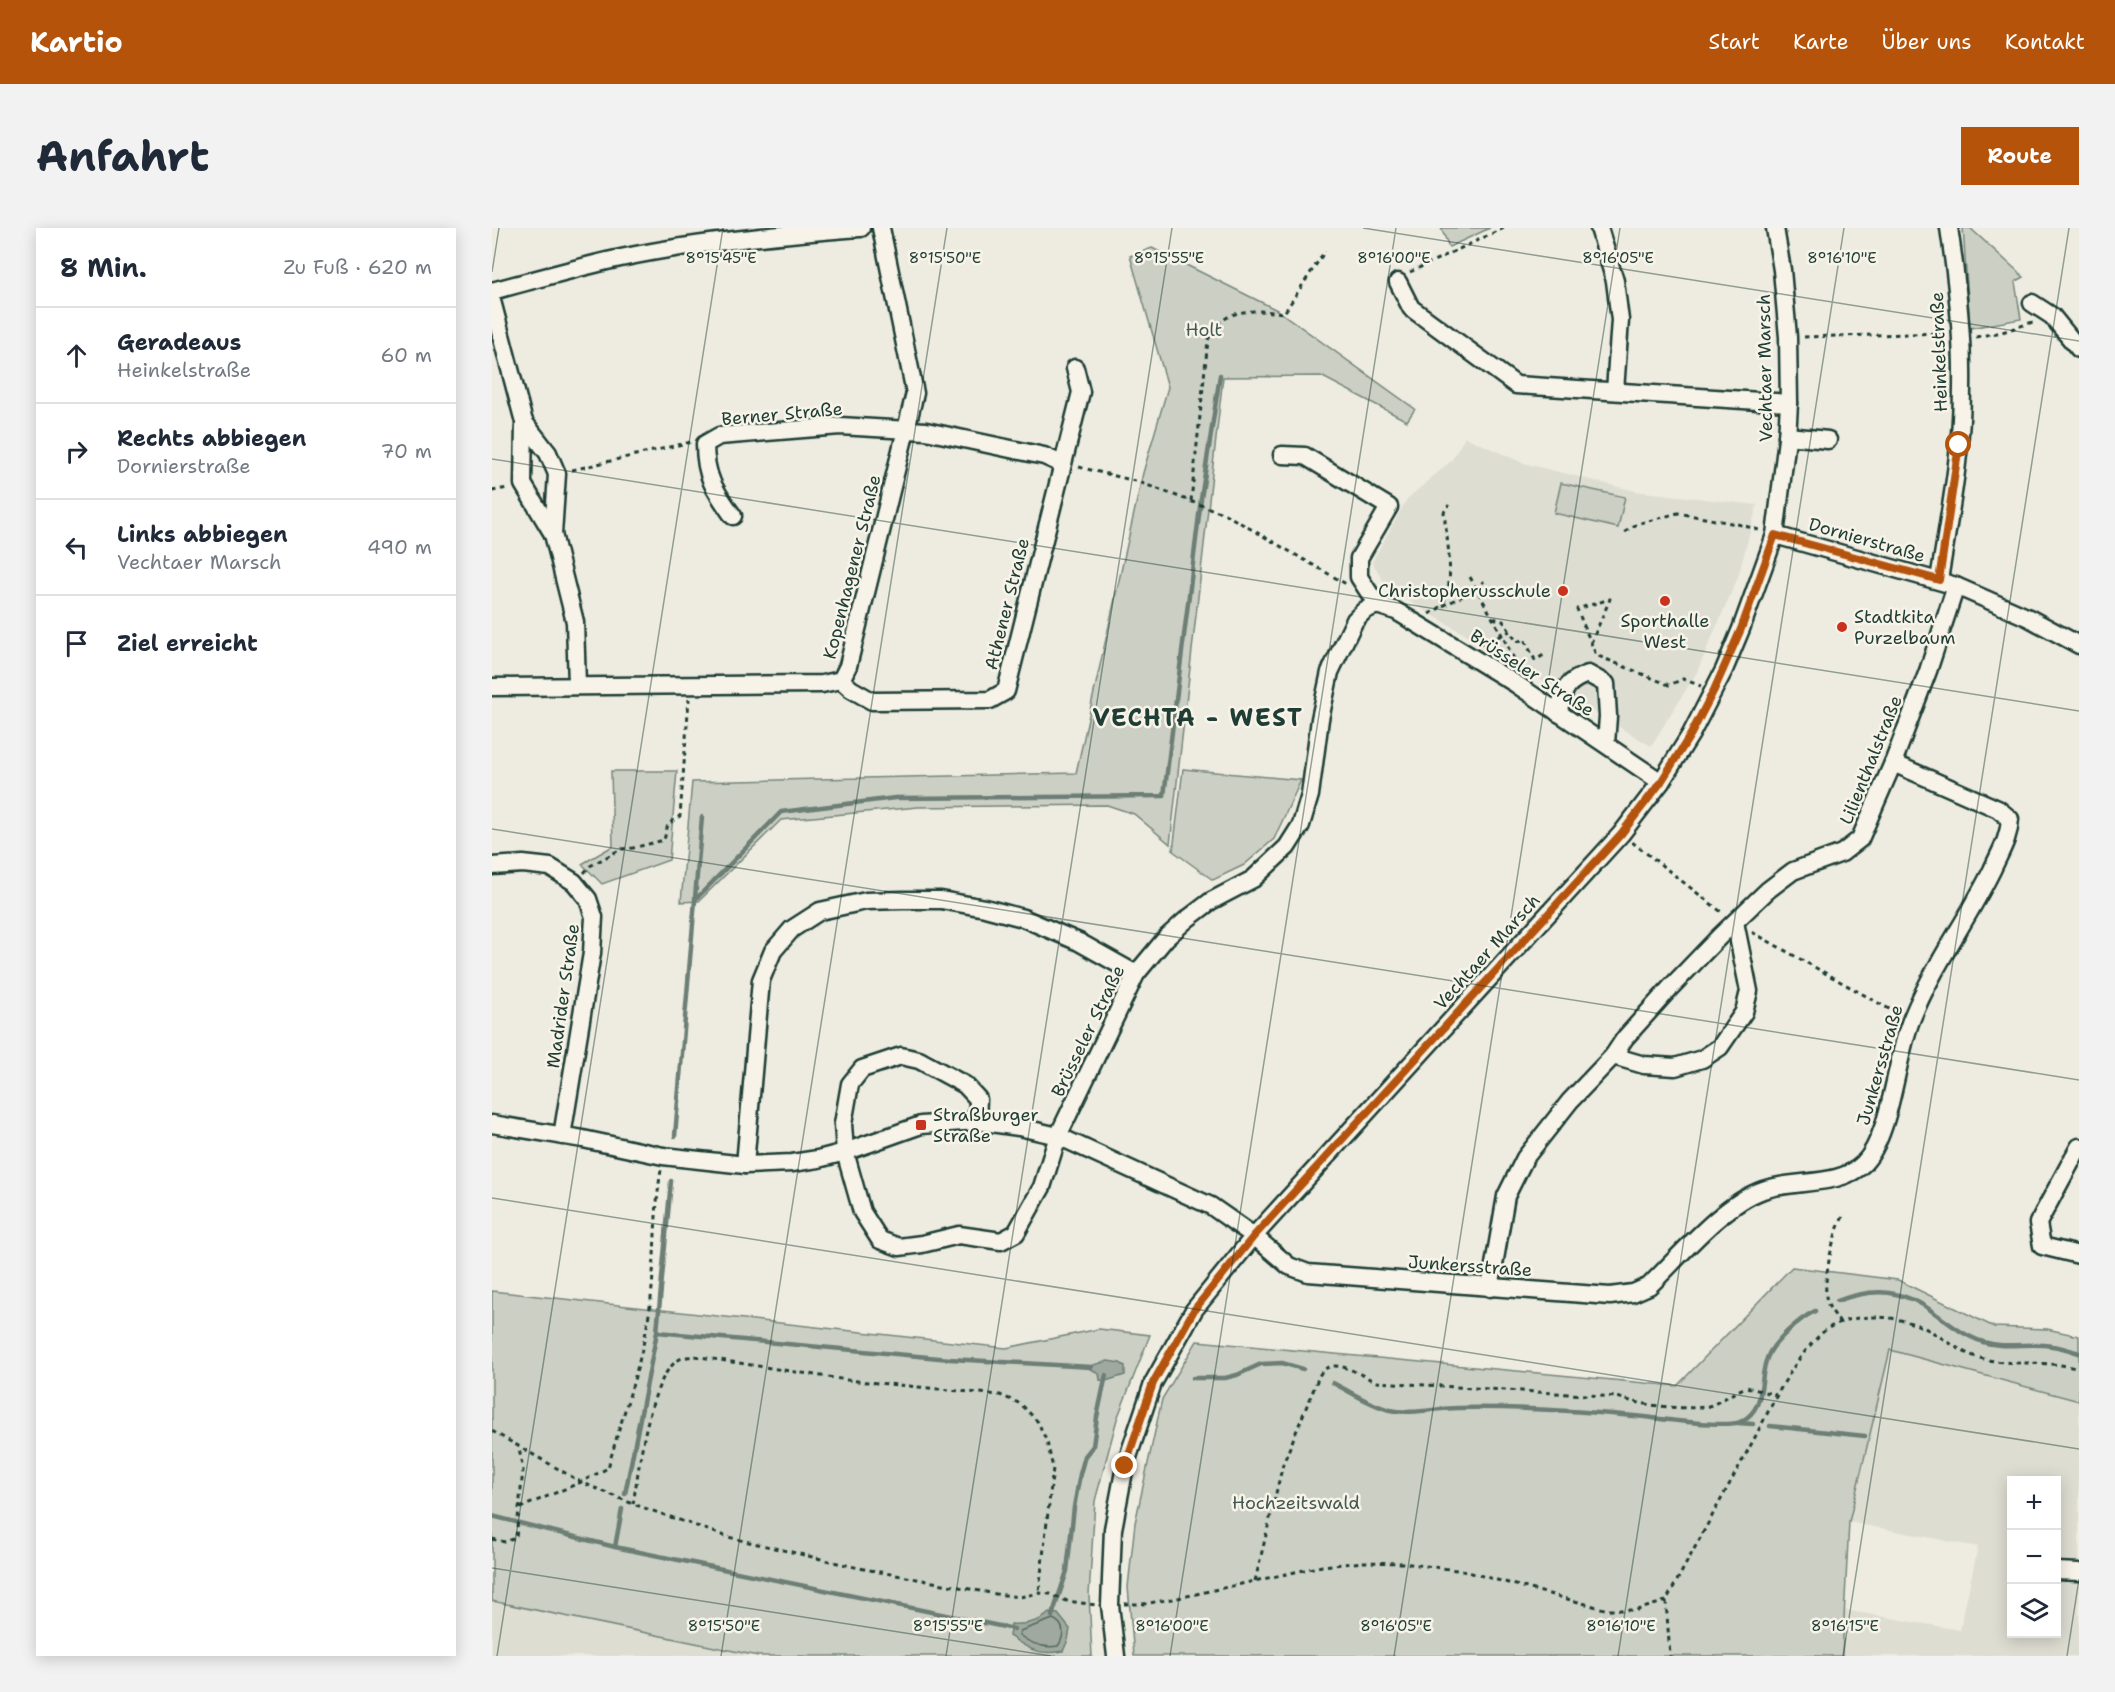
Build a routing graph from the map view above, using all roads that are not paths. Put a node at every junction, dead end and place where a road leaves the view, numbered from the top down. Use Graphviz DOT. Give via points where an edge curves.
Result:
graph roads {
  1 [pos="861,228"];
  2 [pos="881,228"];
  3 [pos="1599,228"];
  4 [pos="1774,228"];
  5 [pos="1949,228"];
  6 [pos="1398,282"];
  7 [pos="492,291"];
  8 [pos="492,302"];
  9 [pos="2032,303"];
  10 [pos="2079,349"];
  11 [pos="1075,368"];
  12 [pos="1615,391"];
  13 [pos="1789,403"];
  14 [pos="524,422"];
  15 [pos="907,431"];
  16 [pos="1787,436"];
  17 [pos="1828,440"];
  18 [pos="1282,455"];
  19 [pos="1062,464"];
  20 [pos="733,516"];
  21 [pos="554,534"];
  22 [pos="1775,535"];
  23 [pos="1939,580"];
  24 [pos="1956,586"];
  25 [pos="1372,598"];
  26 [pos="2079,645"];
  27 [pos="841,680"];
  28 [pos="576,686"];
  29 [pos="492,687"];
  30 [pos="1558,713"];
  31 [pos="1606,744"];
  32 [pos="1893,764"];
  33 [pos="1661,782"];
  34 [pos="492,866"];
  35 [pos="1735,922"];
  36 [pos="1136,974"];
  37 [pos="1613,1056"];
  38 [pos="977,1121"];
  39 [pos="492,1124"];
  40 [pos="562,1136"];
  41 [pos="1058,1136"];
  42 [pos="2079,1146"];
  43 [pos="845,1152"];
  44 [pos="745,1165"];
  45 [pos="1254,1236"];
  46 [pos="2079,1255"];
  47 [pos="1490,1288"];
  48 [pos="2061,1571"];
  49 [pos="2079,1572"];
  50 [pos="1116,1656"];
  1 -- 7 [label="street" via="755,236 609,261"];
  2 -- 15 [label="street, Kopenhagener Straße" via="915,393"];
  3 -- 12 [label="street" via="1615,281 1620,320"];
  4 -- 13 [label="street, Vechtaer Marsch" via="1788,337"];
  5 -- 23 [label="street, Heinkelstraße" via="1961,336 1962,389 1959,450"];
  6 -- 12 [label="street" via="1411,308 1516,385"];
  8 -- 14 [label="street"];
  9 -- 10 [label="street" via="2052,316"];
  11 -- 19 [label="street, Athener Straße" via="1081,392"];
  12 -- 13 [label="street"];
  13 -- 16 [label="street, Vechtaer Marsch"];
  14 -- 21 [label="street" via="523,484"];
  14 -- 21 [label="street" via="548,453 557,474"];
  15 -- 19 [label="street" via="926,431 1044,456"];
  15 -- 20 [label="street, Berner Straße" via="840,426 719,436 705,444 705,459 712,487"];
  15 -- 27 [label="street, Kopenhagener Straße" via="848,666"];
  16 -- 17 [label="street"];
  16 -- 22 [label="street, Vechtaer Marsch"];
  18 -- 25 [label="street" via="1305,456 1389,507 1359,558 1359,577"];
  19 -- 27 [label="street, Athener Straße" via="1006,691 990,700 872,701"];
  21 -- 28 [label="street" via="575,622"];
  22 -- 23 [label="street, Dornierstraße"];
  22 -- 33 [label="street, Vechtaer Marsch" via="1741,629 1706,688 1691,734"];
  23 -- 24 [label="street, Dornierstraße"];
  24 -- 26 [label="street, Dornierstraße"];
  24 -- 32 [label="street, Lilienthalstraße"];
  25 -- 30 [label="street, Brüsseler Straße"];
  25 -- 36 [label="street, Brüsseler Straße" via="1355,620 1330,672 1310,795 1287,847 1253,879 1211,901 1186,920"];
  27 -- 28 [label="street, Kopenhagener Straße" via="822,684"];
  28 -- 29 [label="street, Kopenhagener Straße"];
  30 -- 31 [label="street, Brüsseler Straße"];
  30 -- 31 [label="street" via="1565,687 1576,678 1588,674 1606,684"];
  31 -- 33 [label="street, Brüsseler Straße"];
  32 -- 35 [label="street, Lilienthalstraße" via="1860,839 1842,854 1793,871"];
  32 -- 47 [label="street, Junkersstraße" via="1998,809 2010,819 2010,834 1911,1021 1878,1144 1863,1165 1842,1178 1763,1190 1731,1207 1649,1286 1633,1293 1610,1296"];
  33 -- 45 [label="street, Vechtaer Marsch" via="1621,834"];
  34 -- 40 [label="street, Madrider Straße" via="550,867 574,882 588,899 594,917 592,953"];
  35 -- 37 [label="street, Lilienthalstraße" via="1670,988"];
  35 -- 37 [label="street" via="1749,991 1744,1012 1720,1047 1702,1059 1675,1067 1644,1065"];
  36 -- 41 [label="street, Brüsseler Straße"];
  36 -- 44 [label="street" via="1079,942 1023,918 986,908 940,900 903,900 866,901 820,911 792,929 773,951 760,980"];
  37 -- 47 [label="street, Lilienthalstraße" via="1570,1101 1525,1158 1506,1196"];
  38 -- 41 [label="street"];
  38 -- 43 [label="street" via="921,1125"];
  38 -- 43 [label="street" via="978,1099 965,1085 919,1060 901,1056 862,1069 850,1084 843,1124"];
  39 -- 40 [label="street"];
  40 -- 44 [label="street" via="663,1156"];
  41 -- 43 [label="street" via="1042,1187 1016,1233 1001,1242 959,1235 899,1247 880,1240 862,1212"];
  41 -- 45 [label="street" via="1210,1206"];
  42 -- 46 [label="street" via="2038,1223 2042,1246"];
  43 -- 44 [label="street" via="792,1163"];
  45 -- 47 [label="street, Junkersstraße" via="1289,1266 1308,1273"];
  45 -- 50 [label="street, Vechtaer Marsch" via="1194,1310 1153,1383 1122,1477 1113,1529 1110,1605"];
  48 -- 49 [label="street"];
}
